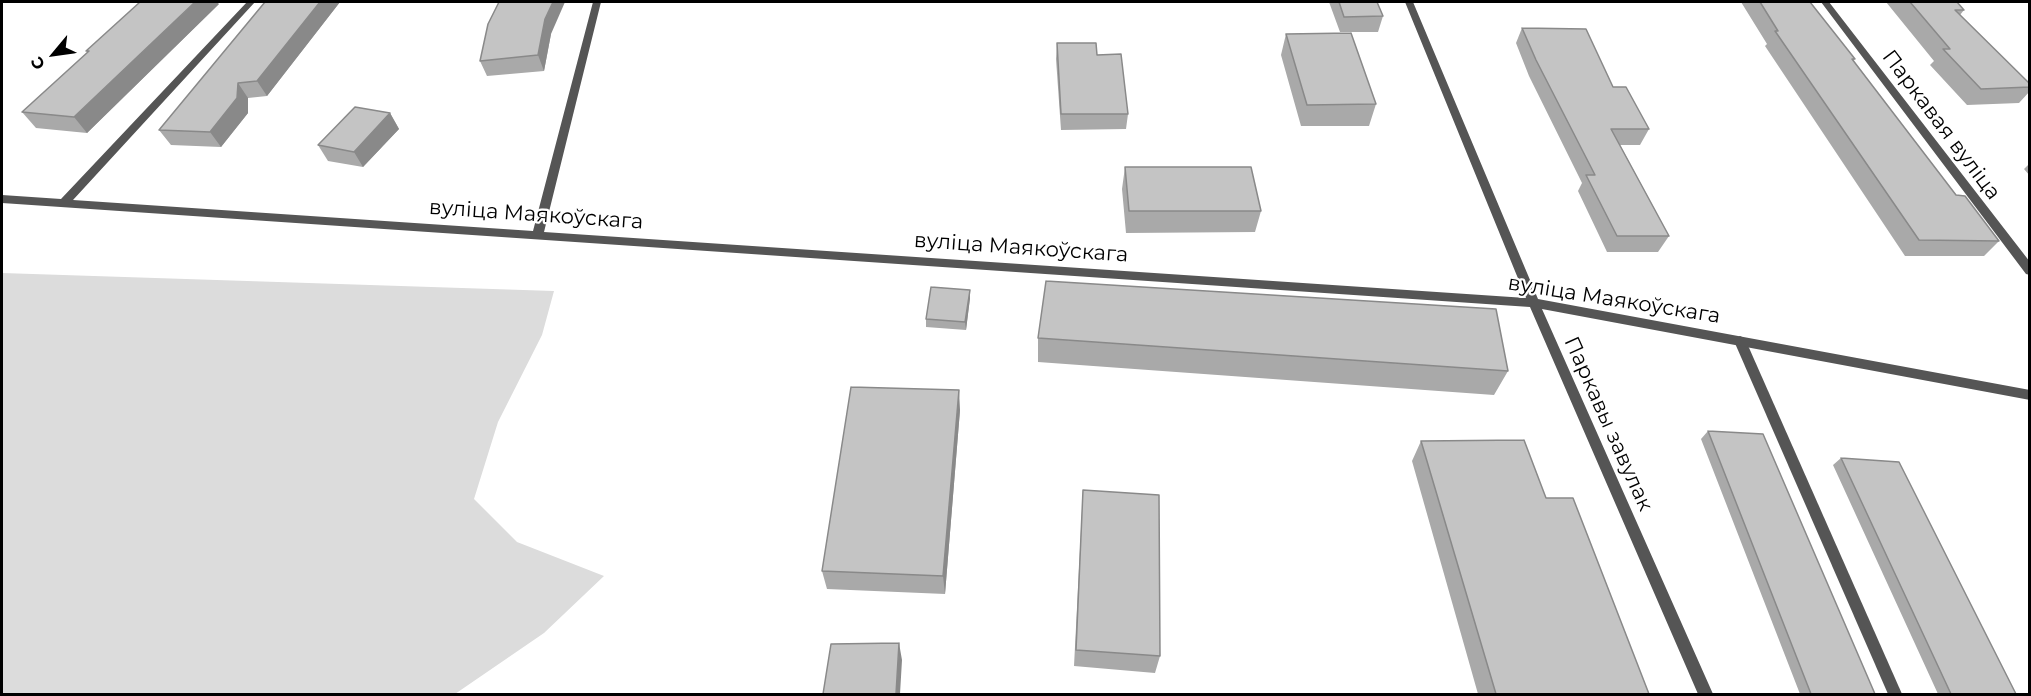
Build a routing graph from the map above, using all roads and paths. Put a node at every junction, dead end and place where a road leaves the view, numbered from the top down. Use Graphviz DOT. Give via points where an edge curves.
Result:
graph roads {
  1 [pos="251,2"];
  2 [pos="597,2"];
  3 [pos="1409,2"];
  4 [pos="1825,2"];
  5 [pos="2,199"];
  6 [pos="64,203"];
  7 [pos="538,235"];
  8 [pos="2030,271"];
  9 [pos="1534,303"];
  10 [pos="1740,341"];
  11 [pos="2030,395"];
  12 [pos="1705,694"];
  13 [pos="1895,694"];
  1 -- 6 [label="street"];
  2 -- 7 [label="street"];
  3 -- 9 [label="street, Паркавы завулак"];
  4 -- 8 [label="street, Паркавая вуліца"];
  5 -- 6 [label="street, вуліца Маякоўскага"];
  6 -- 7 [label="street, вуліца Маякоўскага"];
  7 -- 9 [label="street, вуліца Маякоўскага"];
  9 -- 10 [label="street, вуліца Маякоўскага"];
  9 -- 12 [label="street, Паркавы завулак"];
  10 -- 11 [label="street, вуліца Маякоўскага"];
  10 -- 13 [label="street"];
}
